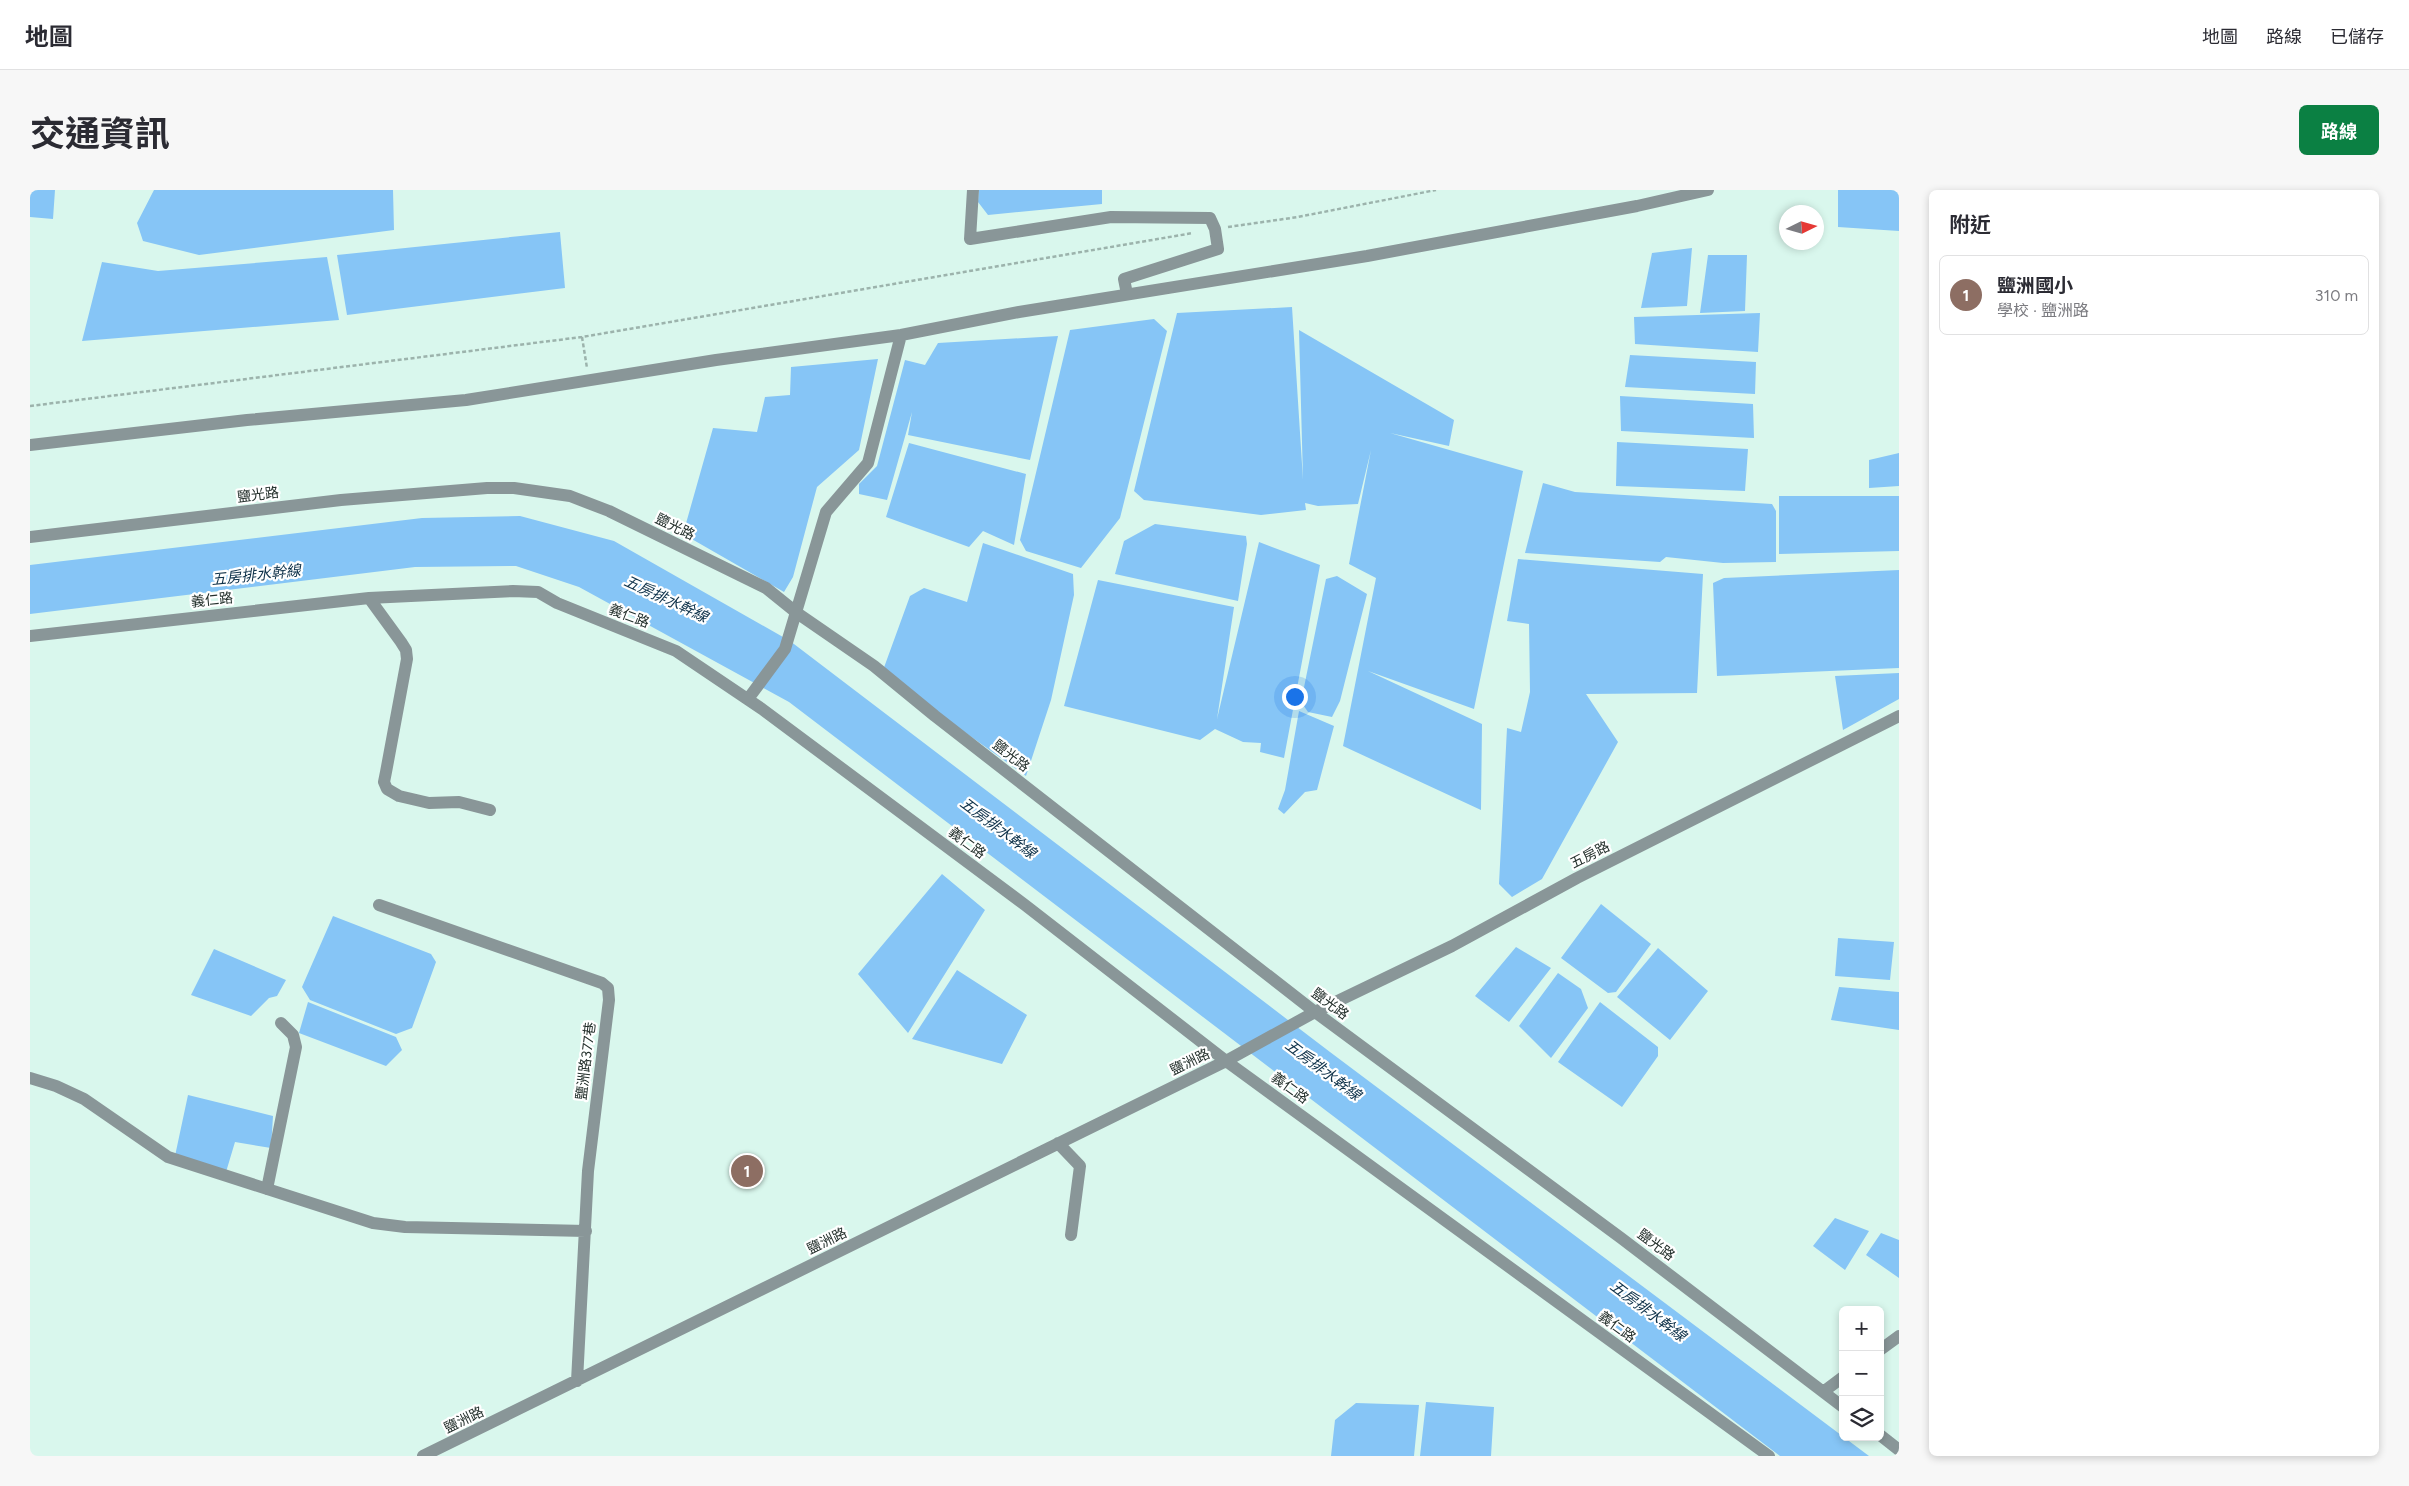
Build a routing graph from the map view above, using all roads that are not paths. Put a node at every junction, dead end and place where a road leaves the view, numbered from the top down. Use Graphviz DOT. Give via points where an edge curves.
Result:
graph roads {
  1 [pos="973,190"];
  2 [pos="1708,190"];
  3 [pos="1127,294"];
  4 [pos="901,334"];
  5 [pos="30,445"];
  6 [pos="30,536"];
  7 [pos="369,598"];
  8 [pos="797,614"];
  9 [pos="30,636"];
  10 [pos="748,699"];
  11 [pos="1899,716"];
  12 [pos="490,810"];
  13 [pos="378,906"];
  14 [pos="1315,1012"];
  15 [pos="1296,1022"];
  16 [pos="281,1023"];
  17 [pos="1226,1061"];
  18 [pos="30,1078"];
  19 [pos="1058,1143"];
  20 [pos="267,1189"];
  21 [pos="586,1231"];
  22 [pos="1071,1235"];
  23 [pos="1899,1336"];
  24 [pos="1884,1347"];
  25 [pos="1839,1380"];
  26 [pos="577,1381"];
  27 [pos="1823,1392"];
  28 [pos="1839,1404"];
  29 [pos="1884,1438"];
  30 [pos="1899,1450"];
  31 [pos="423,1456"];
  32 [pos="1770,1456"];
  1 -- 3 [label="street" via="970,239 1111,217 1210,218 1218,249 1124,279"];
  2 -- 3 [label="street" via="1367,256"];
  3 -- 4 [label="street"];
  4 -- 5 [label="street" via="466,400 247,420"];
  4 -- 8 [label="street" via="868,463 826,512"];
  6 -- 8 [label="street, 鹽光路" via="342,500 514,488 570,496 609,511 766,588"];
  7 -- 9 [label="street, 義仁路"];
  7 -- 10 [label="street, 義仁路" via="538,592 557,603 676,650"];
  7 -- 12 [label="street" via="401,642 407,659 384,782 386,789 399,796 429,802 458,802"];
  8 -- 10 [label="street" via="785,649"];
  8 -- 14 [label="street, 鹽光路" via="874,666"];
  10 -- 17 [label="street, 義仁路" via="1025,905"];
  11 -- 14 [label="street, 五房路" via="1577,878 1452,946"];
  13 -- 21 [label="street, 鹽洲路377巷" via="602,983 608,988 588,1171"];
  14 -- 15 [label="street, 五房路"];
  14 -- 27 [label="street, 鹽光路"];
  15 -- 17 [label="street, 鹽洲路"];
  16 -- 20 [label="street" via="293,1035 296,1047"];
  17 -- 19 [label="street, 鹽洲路"];
  17 -- 32 [label="street, 義仁路"];
  18 -- 20 [label="street" via="84,1099 168,1157"];
  19 -- 22 [label="street" via="1080,1166"];
  19 -- 26 [label="street, 鹽洲路"];
  20 -- 21 [label="street" via="373,1222 405,1227"];
  21 -- 26 [label="street, 鹽洲路377巷"];
  23 -- 24 [label="street"];
  25 -- 27 [label="street"];
  26 -- 31 [label="street, 鹽洲路"];
  27 -- 28 [label="street, 鹽光路"];
  29 -- 30 [label="street"];
}
